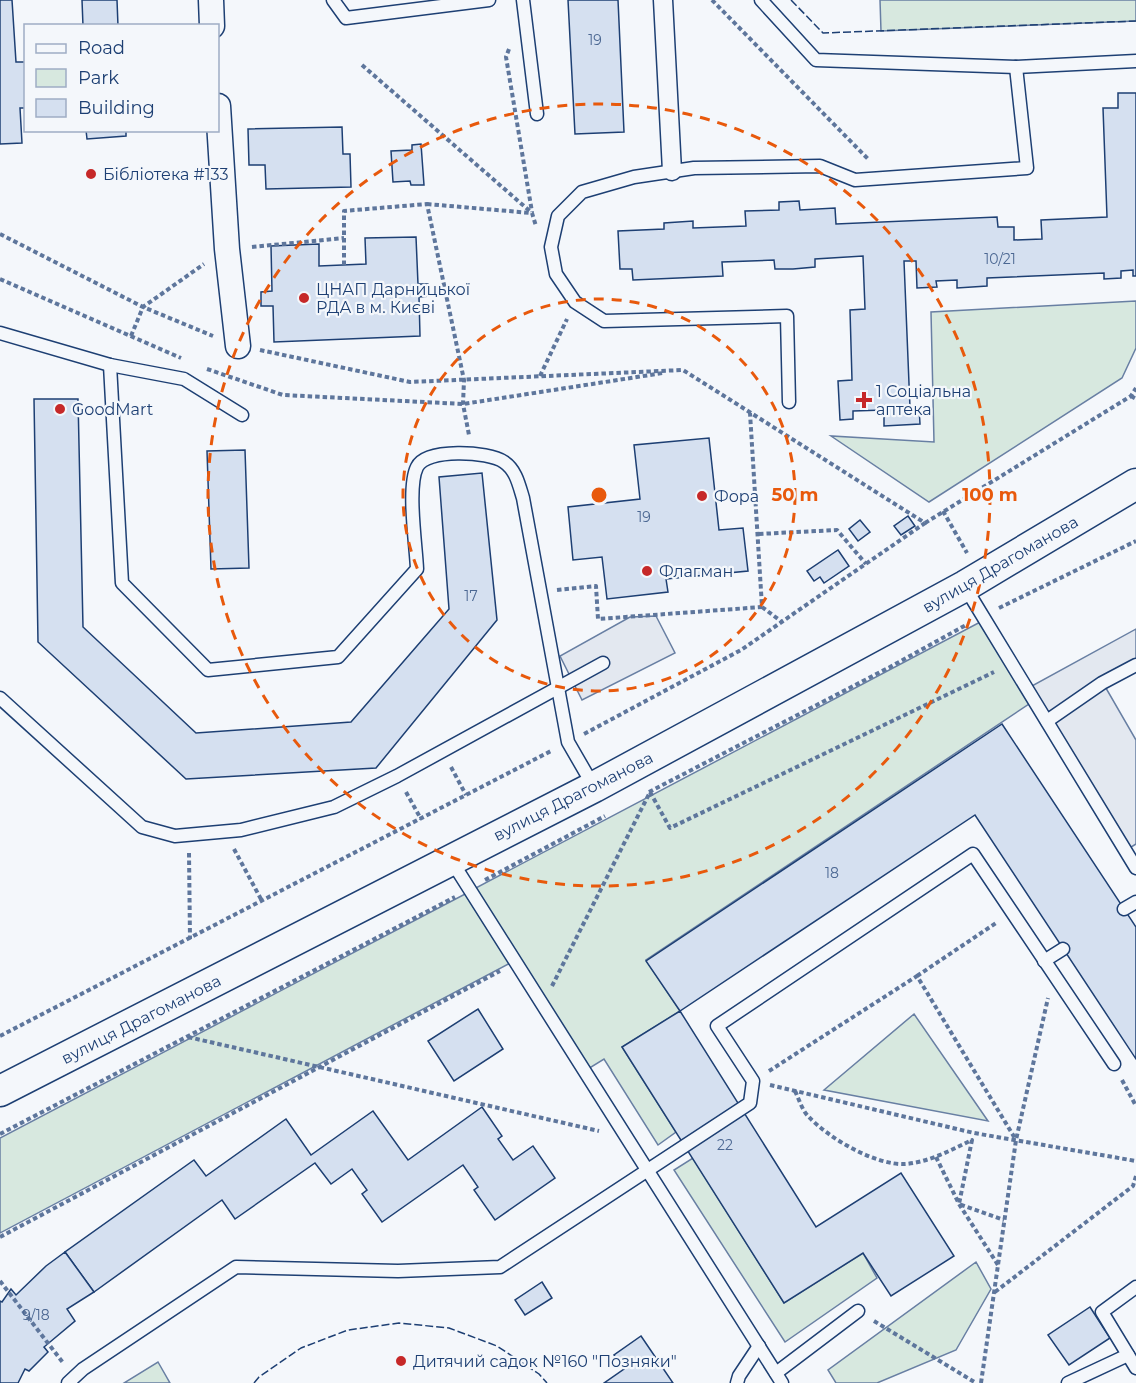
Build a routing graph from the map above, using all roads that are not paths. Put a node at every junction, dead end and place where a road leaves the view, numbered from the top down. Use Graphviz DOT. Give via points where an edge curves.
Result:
graph roads {
  1 [pos="211,0"];
  2 [pos="333,0"];
  3 [pos="489,0"];
  4 [pos="523,0"];
  5 [pos="663,0"];
  6 [pos="761,0"];
  7 [pos="212,24"];
  8 [pos="1136,61"];
  9 [pos="1016,67"];
  10 [pos="537,114"];
  11 [pos="219,122"];
  12 [pos="672,171"];
  13 [pos="0,333"];
  14 [pos="238,346"];
  15 [pos="110,365"];
  16 [pos="789,402"];
  17 [pos="242,415"];
  18 [pos="1136,484"];
  19 [pos="965,586"];
  20 [pos="603,663"];
  21 [pos="1136,665"];
  22 [pos="558,688"];
  23 [pos="0,698"];
  24 [pos="1047,721"];
  25 [pos="594,787"];
  26 [pos="450,859"];
  27 [pos="1135,865"];
  28 [pos="1136,902"];
  29 [pos="1124,909"];
  30 [pos="1063,949"];
  31 [pos="1044,961"];
  32 [pos="1114,1064"];
  33 [pos="1,1087"];
  34 [pos="646,1169"];
  35 [pos="1136,1287"];
  36 [pos="858,1311"];
  37 [pos="759,1346"];
  38 [pos="1128,1355"];
  39 [pos="1136,1368"];
  40 [pos="779,1378"];
  41 [pos="71,1380"];
  42 [pos="737,1383"];
  43 [pos="1068,1383"];
  1 -- 7 [label="street"];
  2 -- 3 [label="lane" via="346,18"];
  4 -- 10 [label="lane"];
  5 -- 12 [label="street"];
  6 -- 9 [label="lane" via="816,60"];
  8 -- 9 [label="lane"];
  9 -- 12 [label="lane" via="1027,168 855,180 820,165"];
  11 -- 14 [label="street"];
  12 -- 16 [label="lane" via="582,192 558,216 551,247 556,274 575,302 604,321 787,316"];
  13 -- 15 [label="lane"];
  15 -- 17 [label="lane" via="184,379"];
  15 -- 22 [label="lane" via="122,583 208,670 338,657 417,569 412,480 418,465 432,455 473,453 504,462 516,475"];
  18 -- 19 [label="street, вулиця Драгоманова"];
  19 -- 24 [label="lane"];
  19 -- 25 [label="street, вулиця Драгоманова"];
  20 -- 22 [label="lane"];
  21 -- 24 [label="lane"];
  22 -- 23 [label="lane" via="334,807 241,830 175,836 142,827"];
  22 -- 25 [label="lane" via="568,742"];
  24 -- 27 [label="lane"];
  25 -- 26 [label="street, вулиця Драгоманова"];
  26 -- 33 [label="street, вулиця Драгоманова"];
  26 -- 34 [label="lane"];
  28 -- 29 [label="lane"];
  30 -- 31 [label="lane"];
  31 -- 32 [label="lane"];
  31 -- 34 [label="lane" via="973,854 717,1026 753,1081 750,1103"];
  34 -- 37 [label="lane"];
  34 -- 41 [label="lane" via="500,1267 398,1271 236,1267"];
  35 -- 38 [label="lane" via="1102,1312"];
  36 -- 40 [label="lane"];
  37 -- 40 [label="lane"];
  37 -- 42 [label="lane"];
  38 -- 39 [label="lane"];
  38 -- 43 [label="lane"];
}
